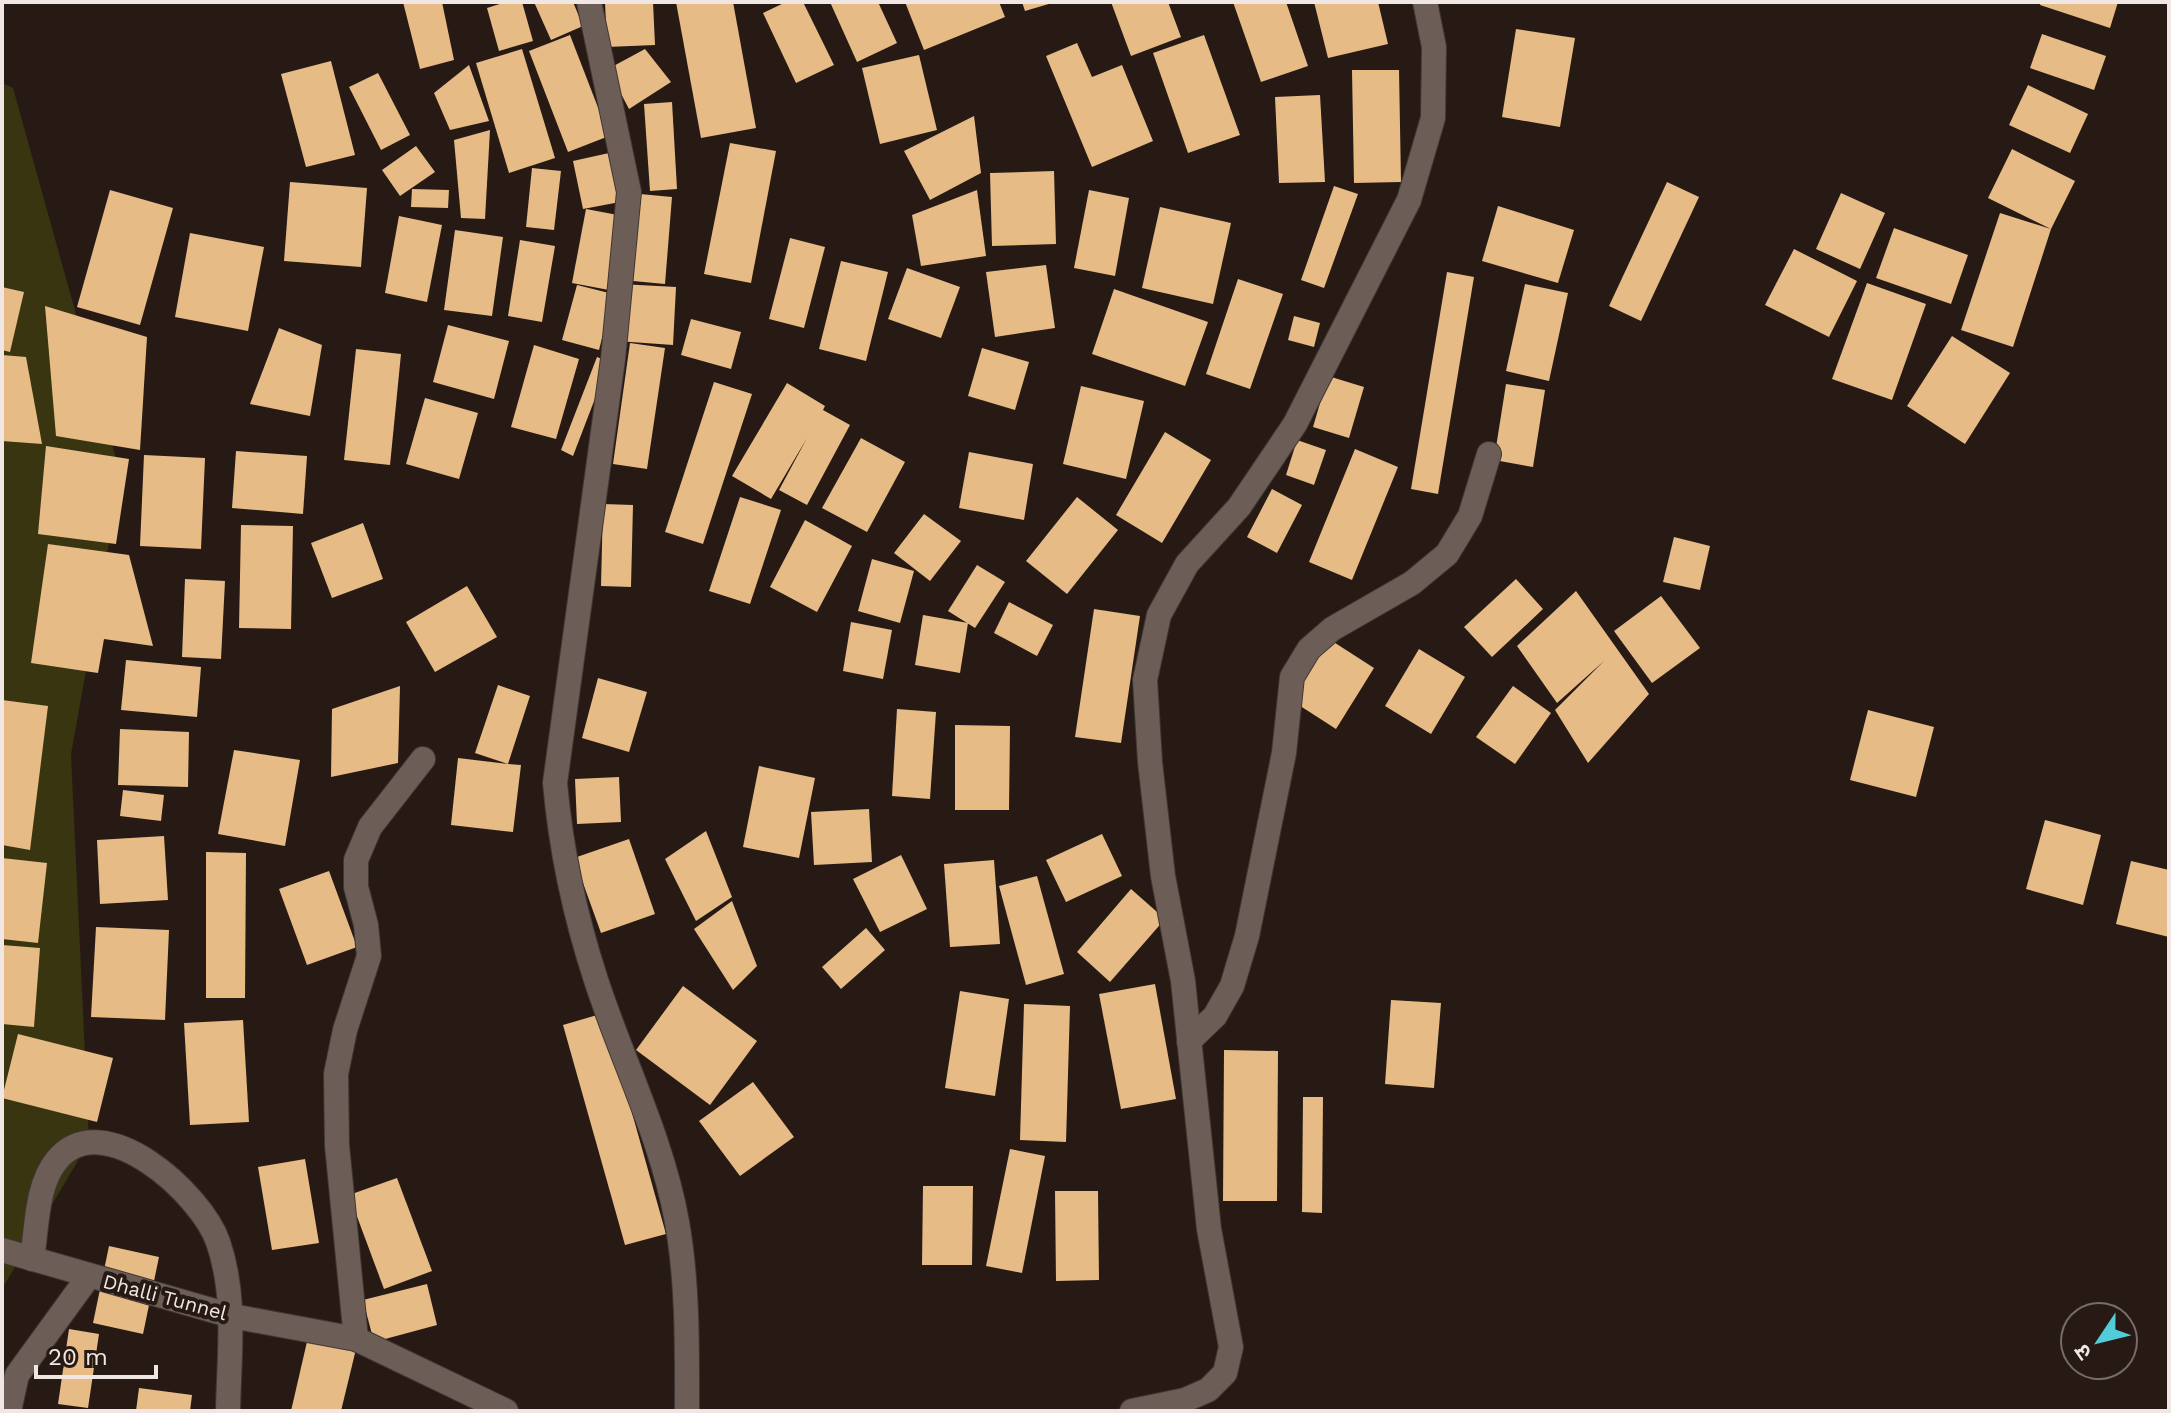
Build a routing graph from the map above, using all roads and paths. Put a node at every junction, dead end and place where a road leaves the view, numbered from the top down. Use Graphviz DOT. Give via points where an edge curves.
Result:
graph roads {
  1 [pos="589,2"];
  2 [pos="1425,2"];
  3 [pos="1489,454"];
  4 [pos="423,759"];
  5 [pos="1189,1041"];
  6 [pos="2,1250"];
  7 [pos="32,1259"];
  8 [pos="89,1276"];
  9 [pos="232,1316"];
  10 [pos="356,1339"];
  11 [pos="9,1411"];
  12 [pos="228,1411"];
  13 [pos="506,1411"];
  14 [pos="687,1411"];
  15 [pos="1132,1411"];
  1 -- 14 [label="street" via="629,192 613,359 555,783 560,841 596,980 649,1124 677,1222"];
  2 -- 5 [label="street" via="1434,47 1433,118 1409,200 1295,424 1239,507 1187,564 1159,615 1145,680 1150,762"];
  3 -- 5 [label="street" via="1470,516 1447,554 1412,583 1332,629 1309,649 1292,677 1284,753 1247,936 1232,986 1215,1016"];
  4 -- 10 [label="street" via="370,827 356,860 369,956 336,1074 337,1145"];
  5 -- 15 [label="street" via="1209,1229 1231,1347 1225,1373 1208,1390"];
  6 -- 7 [label="street, Dhalli Tunnel"];
  7 -- 8 [label="street, Dhalli Tunnel"];
  7 -- 9 [label="street" via="41,1192 57,1159 78,1145 113,1144 155,1164 189,1198 217,1240"];
  8 -- 9 [label="street, Dhalli Tunnel"];
  8 -- 11 [label="street" via="17,1375"];
  9 -- 10 [label="street, Dhalli Tunnel"];
  9 -- 12 [label="street"];
  10 -- 13 [label="street, Dhalli Tunnel"];
}
